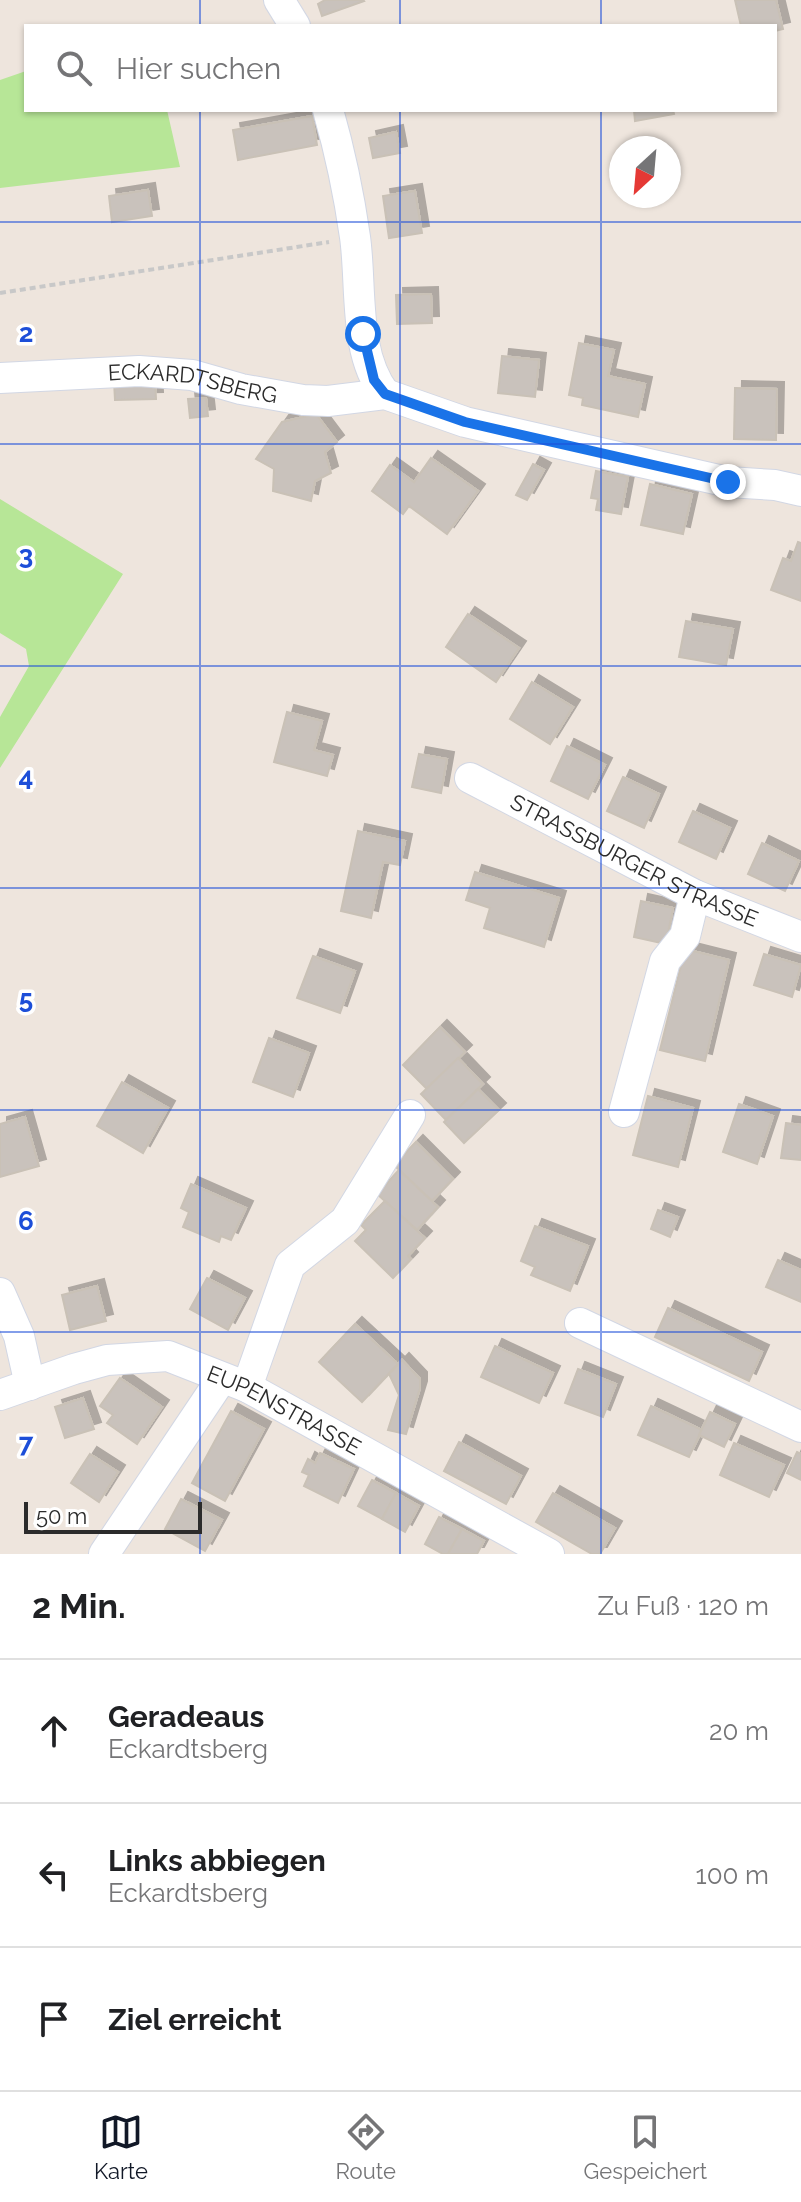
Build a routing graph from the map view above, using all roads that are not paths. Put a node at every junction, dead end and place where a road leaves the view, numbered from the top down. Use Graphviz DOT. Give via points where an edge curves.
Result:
graph roads {
  1 [pos="279,0"];
  2 [pos="294,24"];
  3 [pos="329,112"];
  4 [pos="0,378"];
  5 [pos="385,394"];
  6 [pos="801,491"];
  7 [pos="470,778"];
  8 [pos="695,895"];
  9 [pos="801,937"];
  10 [pos="624,1112"];
  11 [pos="410,1115"];
  12 [pos="0,1293"];
  13 [pos="580,1323"];
  14 [pos="235,1383"];
  15 [pos="30,1385"];
  16 [pos="0,1395"];
  17 [pos="801,1427"];
  18 [pos="104,1554"];
  19 [pos="549,1554"];
  1 -- 2 [label="street"];
  3 -- 5 [label="street" via="355,238 363,334 374,380"];
  4 -- 5 [label="street, ECKARDTSBERG" via="139,371 192,375 303,400"];
  5 -- 6 [label="street, ECKARDTSBERG" via="465,422 728,482"];
  7 -- 8 [label="street, STRASSBURGER STRASSE"];
  8 -- 9 [label="street, STRASSBURGER STRASSE"];
  8 -- 10 [label="street" via="685,936 665,961"];
  11 -- 14 [label="street" via="345,1221 290,1265"];
  12 -- 15 [label="street" via="19,1336"];
  13 -- 17 [label="street"];
  14 -- 15 [label="street, EUPENSTRASSE" via="168,1356 107,1360"];
  14 -- 18 [label="street"];
  14 -- 19 [label="street, EUPENSTRASSE"];
  15 -- 16 [label="street, EUPENSTRASSE"];
}
